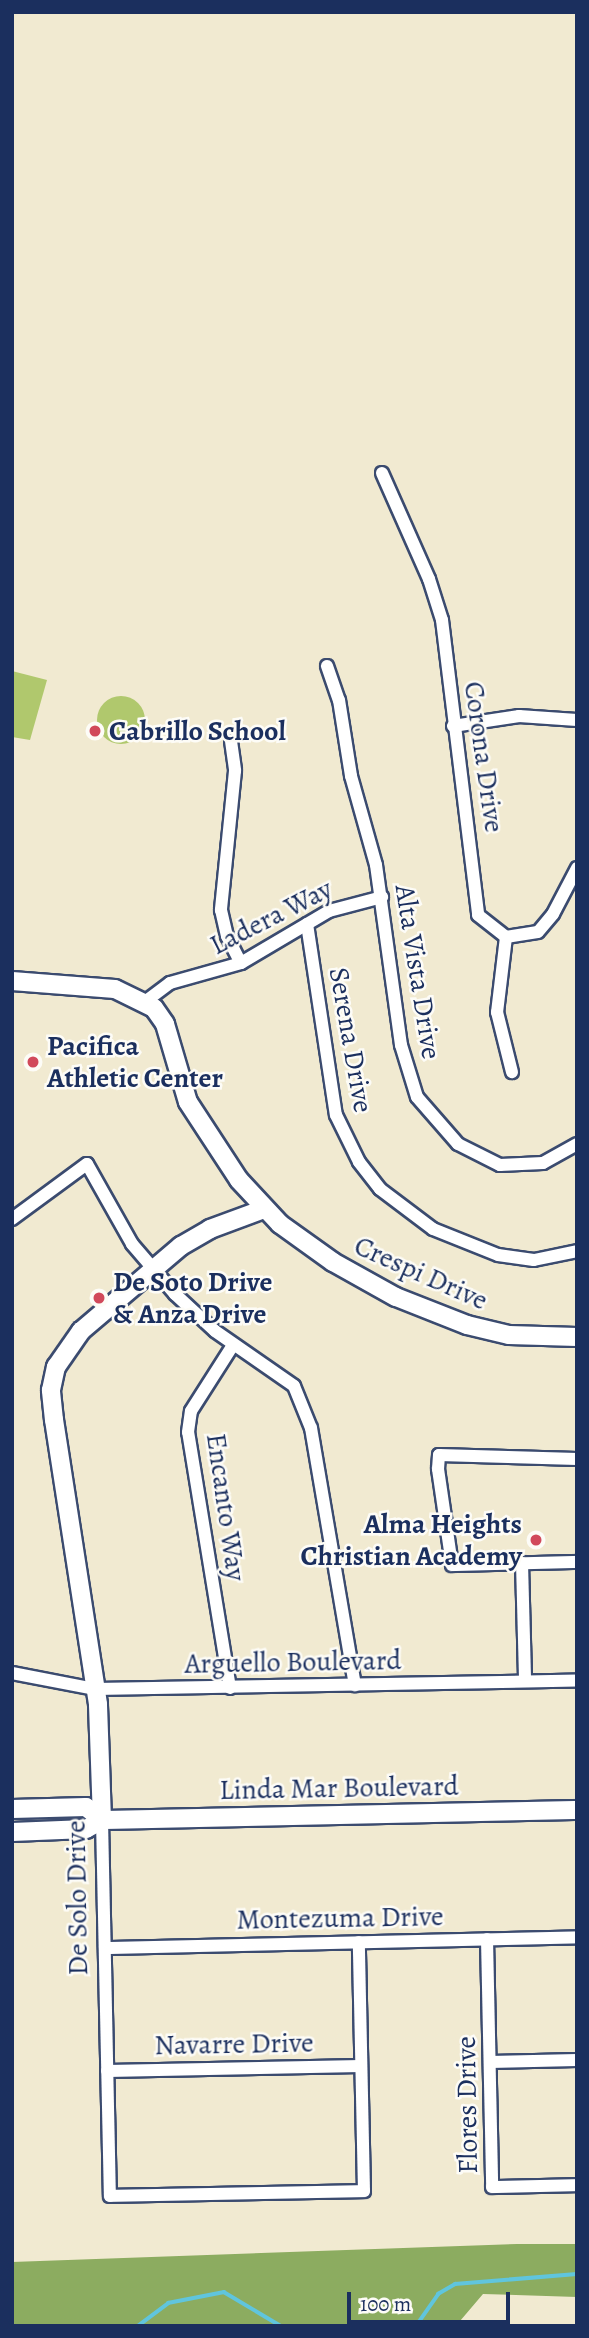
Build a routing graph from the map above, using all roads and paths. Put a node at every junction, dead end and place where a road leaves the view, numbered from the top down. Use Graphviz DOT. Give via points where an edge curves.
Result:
graph roads {
  1 [pos="382,473"];
  2 [pos="327,666"];
  3 [pos="577,720"];
  4 [pos="453,726"];
  5 [pos="232,741"];
  6 [pos="577,867"];
  7 [pos="382,897"];
  8 [pos="307,924"];
  9 [pos="506,937"];
  10 [pos="241,962"];
  11 [pos="12,981"];
  12 [pos="146,1001"];
  13 [pos="512,1072"];
  14 [pos="577,1144"];
  15 [pos="264,1209"];
  16 [pos="12,1219"];
  17 [pos="577,1251"];
  18 [pos="153,1270"];
  19 [pos="577,1337"];
  20 [pos="233,1345"];
  21 [pos="577,1459"];
  22 [pos="577,1562"];
  23 [pos="522,1563"];
  24 [pos="12,1673"];
  25 [pos="525,1681"];
  26 [pos="577,1681"];
  27 [pos="355,1685"];
  28 [pos="230,1688"];
  29 [pos="95,1689"];
  30 [pos="12,1808"];
  31 [pos="577,1810"];
  32 [pos="102,1820"];
  33 [pos="12,1832"];
  34 [pos="577,1937"];
  35 [pos="487,1939"];
  36 [pos="359,1942"];
  37 [pos="105,1948"];
  38 [pos="577,2060"];
  39 [pos="490,2062"];
  40 [pos="361,2066"];
  41 [pos="107,2071"];
  42 [pos="577,2185"];
  1 -- 4 [label="street, Corona Drive" via="437,600"];
  2 -- 7 [label="street, Alta Vista Drive" via="339,700 351,776"];
  3 -- 4 [label="street" via="519,716"];
  4 -- 9 [label="street, Corona Drive" via="471,835 475,905 485,925"];
  5 -- 10 [label="street" via="234,771 221,911"];
  6 -- 9 [label="street" via="546,924 527,936"];
  7 -- 8 [label="street, Ladera Way" via="339,907"];
  7 -- 14 [label="street, Alta Vista Drive" via="401,1045 425,1110 458,1144 500,1165 530,1167"];
  8 -- 10 [label="street, Ladera Way"];
  8 -- 17 [label="street, Serena Drive" via="336,1115 359,1162 380,1189 418,1220 482,1250 534,1260"];
  9 -- 13 [label="street" via="497,1012"];
  10 -- 12 [label="street, Ladera Way" via="170,983"];
  11 -- 12 [label="street" via="115,989"];
  12 -- 15 [label="street, Crespi Drive" via="165,1024 181,1084 198,1120"];
  15 -- 18 [label="street, De Solo Drive" via="194,1237"];
  15 -- 19 [label="street, Crespi Drive" via="333,1262 417,1306 488,1331"];
  16 -- 18 [label="street" via="87,1164 114,1216"];
  18 -- 20 [label="street"];
  18 -- 29 [label="street, De Solo Drive" via="68,1345 51,1390"];
  20 -- 27 [label="street" via="279,1372 304,1404"];
  20 -- 28 [label="street, Encanto Way" via="191,1411 188,1432"];
  21 -- 23 [label="street" via="439,1455 438,1482 452,1565"];
  22 -- 23 [label="street"];
  23 -- 25 [label="street"];
  24 -- 29 [label="street, Arguello Boulevard"];
  25 -- 26 [label="street, Arguello Boulevard"];
  25 -- 27 [label="street, Arguello Boulevard"];
  27 -- 28 [label="street, Arguello Boulevard"];
  28 -- 29 [label="street, Arguello Boulevard"];
  29 -- 32 [label="street, De Solo Drive"];
  30 -- 32 [label="street, Linda Mar Boulevard" via="86,1807"];
  31 -- 32 [label="street, Linda Mar Boulevard"];
  32 -- 33 [label="street, Linda Mar Boulevard" via="86,1829"];
  32 -- 37 [label="street, De Solo Drive"];
  34 -- 35 [label="street, Montezuma Drive"];
  35 -- 36 [label="street, Montezuma Drive"];
  35 -- 39 [label="street, Flores Drive"];
  36 -- 37 [label="street, Montezuma Drive"];
  36 -- 40 [label="street, De Solo Drive"];
  37 -- 41 [label="street, De Solo Drive"];
  38 -- 39 [label="street"];
  39 -- 42 [label="street, Flores Drive" via="492,2187"];
  40 -- 41 [label="street, Navarre Drive"];
  40 -- 41 [label="street, De Solo Drive" via="364,2191 110,2196"];
}
